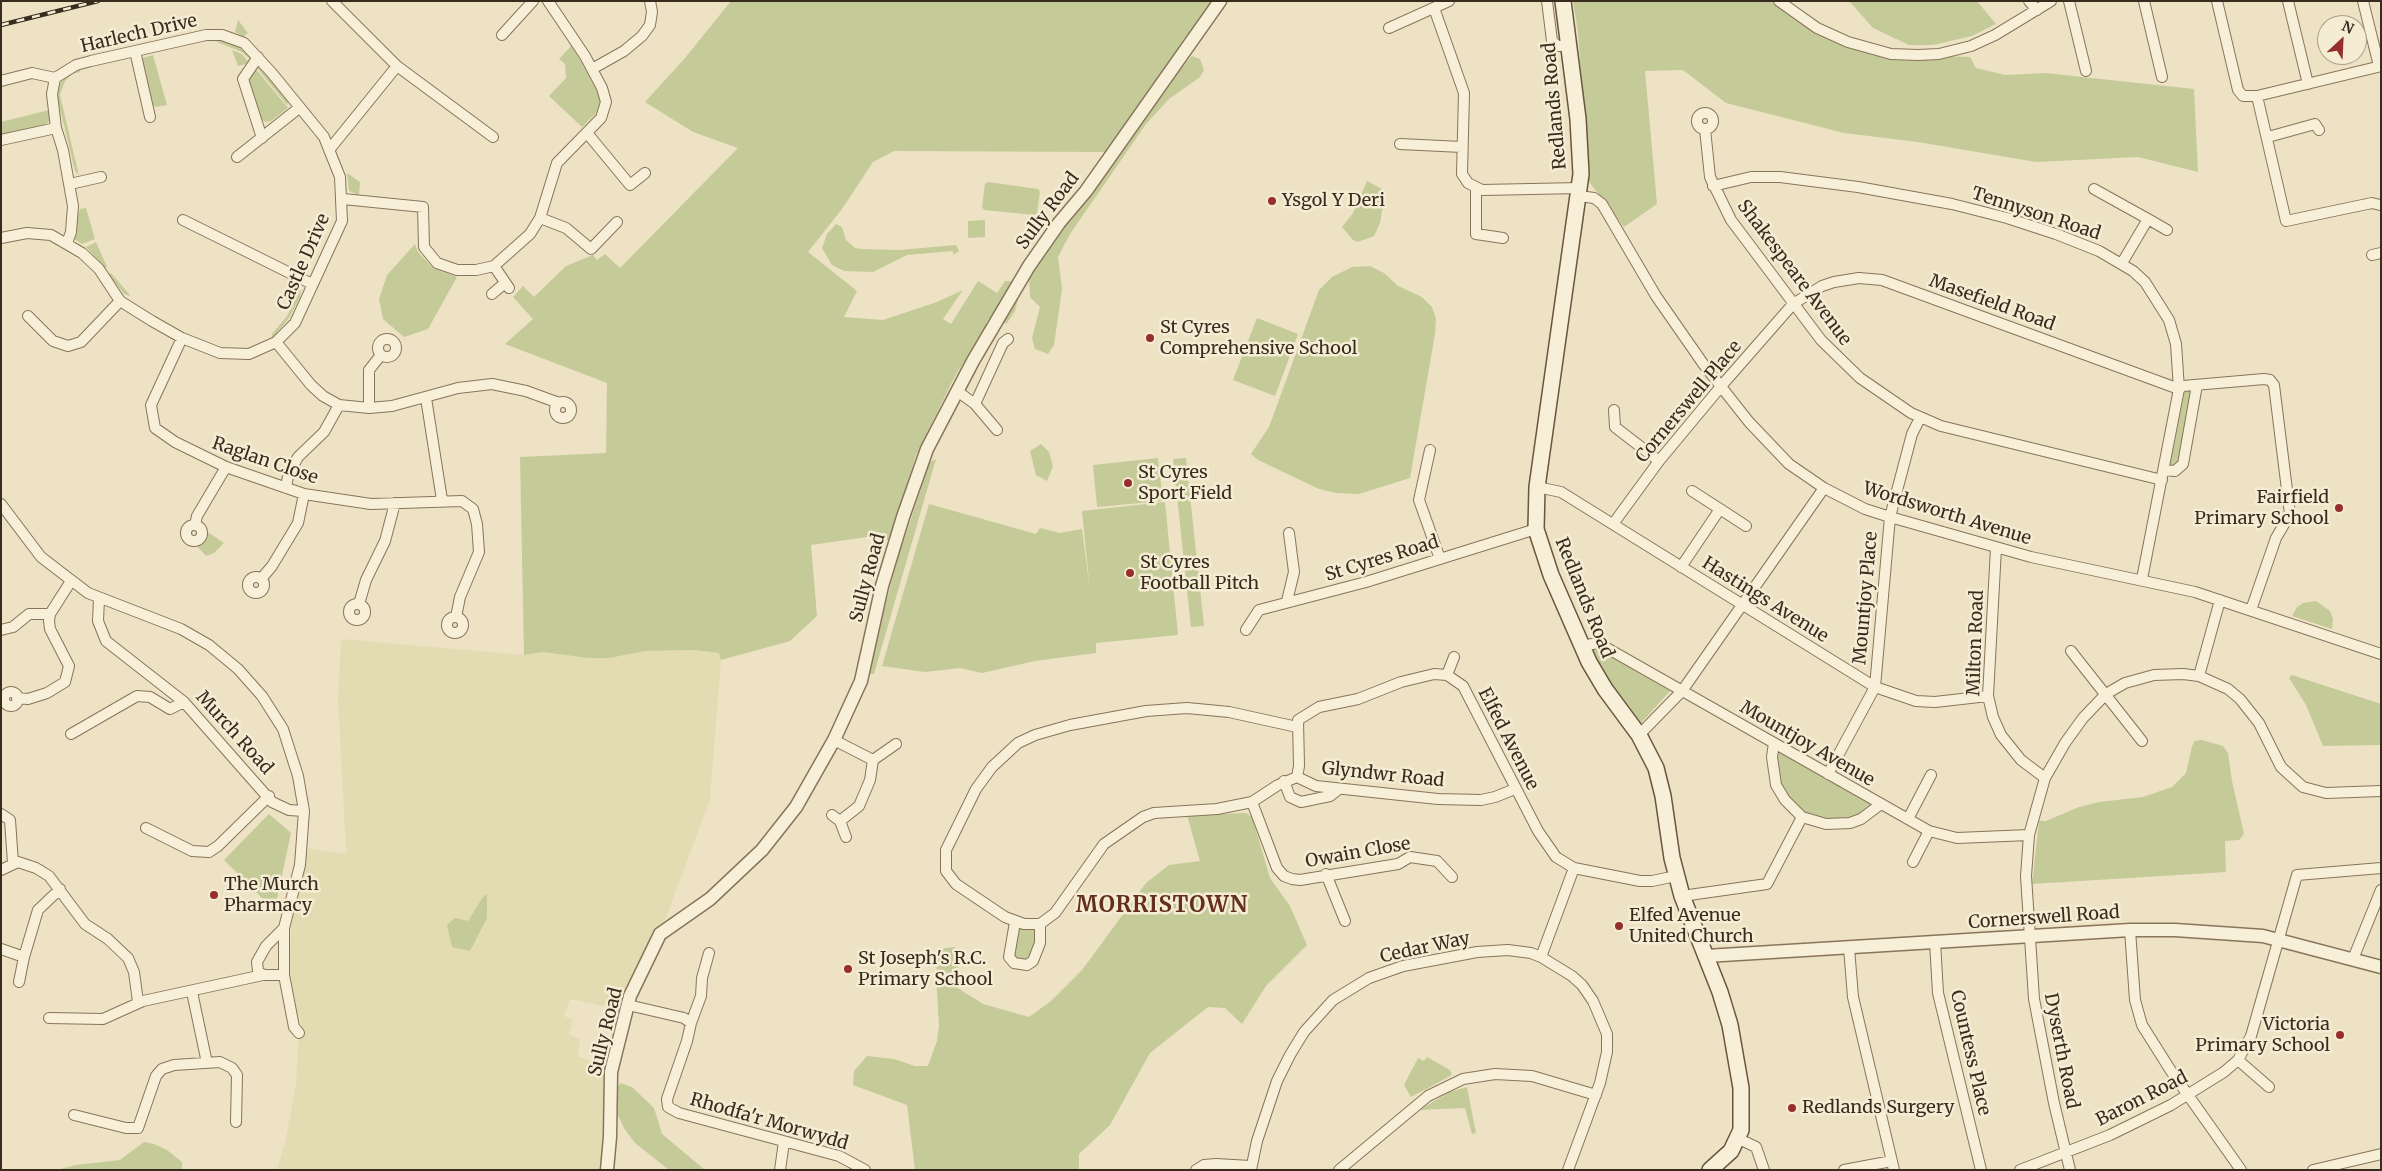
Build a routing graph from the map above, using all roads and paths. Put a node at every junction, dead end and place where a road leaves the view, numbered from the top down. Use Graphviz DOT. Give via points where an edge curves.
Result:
graph roads {
  1 [pos="332,1"];
  2 [pos="533,1"];
  3 [pos="548,1"];
  4 [pos="650,1"];
  5 [pos="1220,1"];
  6 [pos="1449,1"];
  7 [pos="1547,1"];
  8 [pos="1563,1"];
  9 [pos="1779,1"];
  10 [pos="2030,1"];
  11 [pos="2051,1"];
  12 [pos="2069,1"];
  13 [pos="2144,1"];
  14 [pos="2217,1"];
  15 [pos="2288,1"];
  16 [pos="2363,1"];
  17 [pos="1434,8"];
  18 [pos="2037,10"];
  19 [pos="1388,28"];
  20 [pos="502,34"];
  21 [pos="222,35"];
  22 [pos="1569,46"];
  23 [pos="135,51"];
  24 [pos="258,57"];
  25 [pos="396,66"];
  26 [pos="2380,66"];
  27 [pos="592,69"];
  28 [pos="2086,71"];
  29 [pos="2162,77"];
  30 [pos="55,78"];
  31 [pos="1,81"];
  32 [pos="2308,84"];
  33 [pos="2252,96"];
  34 [pos="299,108"];
  35 [pos="150,118"];
  36 [pos="56,128"];
  37 [pos="1705,129"];
  38 [pos="2319,130"];
  39 [pos="587,133"];
  40 [pos="2268,136"];
  41 [pos="493,137"];
  42 [pos="262,138"];
  43 [pos="1,140"];
  44 [pos="1400,144"];
  45 [pos="1462,147"];
  46 [pos="329,150"];
  47 [pos="237,157"];
  48 [pos="644,173"];
  49 [pos="101,177"];
  50 [pos="70,184"];
  51 [pos="1713,186"];
  52 [pos="2094,188"];
  53 [pos="1476,189"];
  54 [pos="1579,192"];
  55 [pos="343,199"];
  56 [pos="2380,205"];
  57 [pos="540,218"];
  58 [pos="2148,219"];
  59 [pos="183,220"];
  60 [pos="617,222"];
  61 [pos="2167,230"];
  62 [pos="1,238"];
  63 [pos="1504,238"];
  64 [pos="67,243"];
  65 [pos="2122,263"];
  66 [pos="494,266"];
  67 [pos="312,284"];
  68 [pos="492,294"];
  69 [pos="120,300"];
  70 [pos="1793,304"];
  71 [pos="28,316"];
  72 [pos="182,338"];
  73 [pos="1008,339"];
  74 [pos="276,342"];
  75 [pos="381,355"];
  76 [pos="2197,385"];
  77 [pos="1721,387"];
  78 [pos="2179,389"];
  79 [pos="957,391"];
  80 [pos="426,398"];
  81 [pos="559,403"];
  82 [pos="975,404"];
  83 [pos="339,405"];
  84 [pos="369,408"];
  85 [pos="1614,410"];
  86 [pos="1920,418"];
  87 [pos="997,430"];
  88 [pos="1430,450"];
  89 [pos="1660,461"];
  90 [pos="226,467"];
  91 [pos="2164,470"];
  92 [pos="2162,480"];
  93 [pos="1537,487"];
  94 [pos="286,488"];
  95 [pos="1824,488"];
  96 [pos="1692,491"];
  97 [pos="304,494"];
  98 [pos="442,500"];
  99 [pos="1,504"];
  100 [pos="394,504"];
  101 [pos="1720,509"];
  102 [pos="1890,517"];
  103 [pos="1613,524"];
  104 [pos="196,525"];
  105 [pos="1746,526"];
  106 [pos="1536,529"];
  107 [pos="1289,532"];
  108 [pos="1996,548"];
  109 [pos="1440,559"];
  110 [pos="1681,567"];
  111 [pos="261,578"];
  112 [pos="2142,579"];
  113 [pos="71,581"];
  114 [pos="99,599"];
  115 [pos="2220,600"];
  116 [pos="1287,601"];
  117 [pos="358,604"];
  118 [pos="1742,605"];
  119 [pos="2250,610"];
  120 [pos="50,614"];
  121 [pos="456,618"];
  122 [pos="1,630"];
  123 [pos="1246,630"];
  124 [pos="1580,646"];
  125 [pos="2071,651"];
  126 [pos="2381,654"];
  127 [pos="1454,657"];
  128 [pos="1447,675"];
  129 [pos="2199,676"];
  130 [pos="1874,687"];
  131 [pos="1682,691"];
  132 [pos="2106,694"];
  133 [pos="1988,696"];
  134 [pos="184,702"];
  135 [pos="3,703"];
  136 [pos="1297,727"];
  137 [pos="71,734"];
  138 [pos="1639,735"];
  139 [pos="834,740"];
  140 [pos="2142,740"];
  141 [pos="1774,743"];
  142 [pos="896,744"];
  143 [pos="873,760"];
  144 [pos="1828,774"];
  145 [pos="1931,776"];
  146 [pos="1297,777"];
  147 [pos="2045,778"];
  148 [pos="1284,781"];
  149 [pos="1515,789"];
  150 [pos="1339,790"];
  151 [pos="2381,791"];
  152 [pos="268,796"];
  153 [pos="1252,802"];
  154 [pos="1881,804"];
  155 [pos="304,811"];
  156 [pos="1,814"];
  157 [pos="1802,817"];
  158 [pos="1908,819"];
  159 [pos="146,828"];
  160 [pos="1928,831"];
  161 [pos="2029,835"];
  162 [pos="846,838"];
  163 [pos="1913,862"];
  164 [pos="12,863"];
  165 [pos="1574,868"];
  166 [pos="2381,868"];
  167 [pos="1,870"];
  168 [pos="1326,874"];
  169 [pos="1676,876"];
  170 [pos="1452,877"];
  171 [pos="60,889"];
  172 [pos="2381,890"];
  173 [pos="1682,896"];
  174 [pos="1345,921"];
  175 [pos="1015,922"];
  176 [pos="1040,924"];
  177 [pos="284,928"];
  178 [pos="2130,930"];
  179 [pos="2029,936"];
  180 [pos="2280,939"];
  181 [pos="1935,942"];
  182 [pos="1849,948"];
  183 [pos="1,949"];
  184 [pos="709,952"];
  185 [pos="1706,956"];
  186 [pos="24,957"];
  187 [pos="1541,957"];
  188 [pos="2353,960"];
  189 [pos="2381,967"];
  190 [pos="263,975"];
  191 [pos="284,975"];
  192 [pos="19,982"];
  193 [pos="192,992"];
  194 [pos="138,1002"];
  195 [pos="628,1005"];
  196 [pos="49,1018"];
  197 [pos="691,1023"];
  198 [pos="299,1033"];
  199 [pos="2238,1060"];
  200 [pos="208,1063"];
  201 [pos="2269,1087"];
  202 [pos="1596,1095"];
  203 [pos="2188,1095"];
  204 [pos="74,1115"];
  205 [pos="236,1122"];
  206 [pos="1739,1139"];
  207 [pos="784,1142"];
  208 [pos="2066,1153"];
  209 [pos="2381,1154"];
  210 [pos="1893,1165"];
  211 [pos="1251,1168"];
  212 [pos="606,1170"];
  213 [pos="780,1170"];
  214 [pos="865,1170"];
  215 [pos="1196,1170"];
  216 [pos="1339,1170"];
  217 [pos="1568,1170"];
  218 [pos="1710,1170"];
  219 [pos="1764,1170"];
  220 [pos="1844,1170"];
  221 [pos="1981,1170"];
  222 [pos="2020,1170"];
  223 [pos="2070,1170"];
  224 [pos="2241,1170"];
  225 [pos="2313,1170"];
  1 -- 25 [label="street"];
  2 -- 20 [label="street"];
  3 -- 27 [label="street"];
  4 -- 27 [label="street" via="650,25 642,36 624,51"];
  5 -- 79 [label="street, Sully Road" via="1029,266"];
  6 -- 17 [label="street"];
  7 -- 22 [label="street" via="1552,41 1558,46"];
  8 -- 22 [label="main road, Redlands Road"];
  9 -- 18 [label="street" via="1817,28 1848,42 1891,54 1909,55 1939,54 1971,46"];
  10 -- 18 [label="street"];
  11 -- 18 [label="street"];
  12 -- 28 [label="street"];
  13 -- 29 [label="street"];
  14 -- 33 [label="street" via="2238,90"];
  15 -- 32 [label="street"];
  16 -- 26 [label="street"];
  17 -- 19 [label="street"];
  17 -- 45 [label="street" via="1464,93"];
  21 -- 23 [label="street, Harlech Drive" via="191,37"];
  21 -- 24 [label="street, Castle Drive" via="244,43"];
  22 -- 54 [label="main road, Redlands Road" via="1580,139"];
  23 -- 30 [label="street, Harlech Drive" via="76,65"];
  23 -- 35 [label="street"];
  24 -- 34 [label="street, Castle Drive"];
  24 -- 42 [label="street" via="243,80"];
  25 -- 41 [label="street"];
  25 -- 46 [label="street"];
  26 -- 32 [label="street"];
  27 -- 39 [label="street" via="606,102 601,118"];
  30 -- 31 [label="street" via="32,73"];
  30 -- 36 [label="street" via="52,94"];
  32 -- 33 [label="street"];
  33 -- 40 [label="street"];
  34 -- 42 [label="street"];
  34 -- 46 [label="street, Castle Drive" via="324,137"];
  36 -- 43 [label="street"];
  36 -- 50 [label="street"];
  37 -- 51 [label="street, Shakespeare Avenue" via="1708,170"];
  38 -- 40 [label="street" via="2315,124"];
  39 -- 48 [label="street" via="630,185"];
  39 -- 57 [label="street" via="557,163"];
  40 -- 56 [label="street" via="2286,221 2372,203"];
  42 -- 47 [label="street"];
  44 -- 45 [label="street"];
  45 -- 53 [label="street" via="1462,174"];
  46 -- 55 [label="street, Castle Drive" via="340,177"];
  49 -- 50 [label="street"];
  50 -- 64 [label="street" via="74,211"];
  51 -- 65 [label="street, Tennyson Road" via="1751,177 1780,177 1926,199 2007,218 2081,244"];
  51 -- 70 [label="street, Shakespeare Avenue" via="1740,233"];
  52 -- 58 [label="street"];
  53 -- 54 [label="street, Wordsworth Avenue"];
  53 -- 63 [label="street" via="1476,234"];
  54 -- 77 [label="street, Wordsworth Avenue" via="1602,204 1656,296"];
  54 -- 93 [label="main road, Redlands Road"];
  55 -- 66 [label="street" via="423,207 424,247 437,263 457,270"];
  55 -- 67 [label="street, Castle Drive" via="342,220"];
  57 -- 60 [label="street" via="566,228 591,249"];
  57 -- 66 [label="street" via="530,234"];
  58 -- 61 [label="street"];
  58 -- 65 [label="street"];
  59 -- 67 [label="street"];
  62 -- 64 [label="street, Castle Drive" via="27,233 51,235"];
  64 -- 69 [label="street, Castle Drive" via="99,269"];
  65 -- 78 [label="street, Tennyson Road" via="2145,282 2169,320 2176,344"];
  66 -- 68 [label="street" via="507,285"];
  67 -- 74 [label="street, Castle Drive" via="295,323"];
  69 -- 71 [label="street" via="81,342 68,346 53,341"];
  69 -- 72 [label="street, Castle Drive"];
  70 -- 77 [label="street, Cornerswell Place"];
  70 -- 78 [label="street, Masefield Road" via="1834,282 1859,278 1882,280"];
  70 -- 86 [label="street, Shakespeare Avenue" via="1845,366 1878,392"];
  72 -- 74 [label="street, Castle Drive" via="220,353 249,354"];
  72 -- 90 [label="street, Raglan Close" via="151,405 155,428 175,442"];
  73 -- 82 [label="street" via="1003,343"];
  74 -- 83 [label="street" via="311,385"];
  75 -- 84 [label="street" via="369,370"];
  76 -- 78 [label="street"];
  76 -- 91 [label="street" via="2183,464 2175,471"];
  76 -- 119 [label="street" via="2264,378 2274,385 2290,514 2276,538"];
  77 -- 89 [label="street, Cornerswell Place"];
  77 -- 95 [label="street, Wordsworth Avenue" via="1774,450"];
  78 -- 91 [label="street, Tennyson Road"];
  79 -- 82 [label="street"];
  79 -- 139 [label="street, Sully Road" via="927,449 903,517 882,586 861,681"];
  80 -- 81 [label="street" via="458,388 492,384 526,391"];
  80 -- 84 [label="street"];
  80 -- 98 [label="street"];
  82 -- 87 [label="street"];
  83 -- 84 [label="street"];
  83 -- 94 [label="street" via="324,432 294,464"];
  85 -- 89 [label="street" via="1615,427"];
  86 -- 92 [label="street, Shakespeare Avenue" via="1956,431"];
  86 -- 102 [label="street, Mountjoy Place" via="1912,434"];
  88 -- 109 [label="street" via="1419,500"];
  89 -- 103 [label="street, Cornerswell Place"];
  90 -- 94 [label="street, Raglan Close"];
  90 -- 104 [label="street" via="197,516"];
  91 -- 92 [label="street, Tennyson Road"];
  92 -- 112 [label="street, Tennyson Road"];
  93 -- 103 [label="street, Hastings Avenue" via="1561,492"];
  93 -- 106 [label="main road, Redlands Road"];
  94 -- 97 [label="street, Raglan Close"];
  95 -- 102 [label="street, Wordsworth Avenue" via="1865,509"];
  95 -- 118 [label="street"];
  96 -- 101 [label="street"];
  97 -- 100 [label="street, Raglan Close" via="371,504"];
  97 -- 111 [label="street" via="298,523"];
  98 -- 100 [label="street, Raglan Close"];
  98 -- 121 [label="street, Raglan Close" via="462,501 473,509 477,524 479,552 460,597"];
  99 -- 113 [label="street" via="41,557"];
  100 -- 117 [label="street" via="385,542"];
  101 -- 105 [label="street"];
  101 -- 110 [label="street"];
  102 -- 108 [label="street, Wordsworth Avenue"];
  102 -- 130 [label="street, Mountjoy Place"];
  103 -- 110 [label="street, Hastings Avenue"];
  106 -- 109 [label="street, St Cyres Road"];
  106 -- 124 [label="main road, Redlands Road"];
  107 -- 116 [label="street" via="1294,572"];
  108 -- 112 [label="street, Wordsworth Avenue"];
  108 -- 133 [label="street, Milton Road"];
  109 -- 116 [label="street, St Cyres Road" via="1366,582"];
  110 -- 118 [label="street, Hastings Avenue"];
  112 -- 115 [label="street, Wordsworth Avenue"];
  113 -- 114 [label="street"];
  113 -- 120 [label="street"];
  114 -- 134 [label="street, Murch Road" via="98,621 106,641"];
  114 -- 155 [label="street" via="181,629 209,645 238,669 262,696 283,729 298,776"];
  115 -- 119 [label="street, Wordsworth Avenue"];
  115 -- 129 [label="street"];
  116 -- 123 [label="street, St Cyres Road" via="1259,610"];
  118 -- 130 [label="street, Hastings Avenue"];
  118 -- 131 [label="street"];
  119 -- 126 [label="street, Wordsworth Avenue"];
  120 -- 122 [label="street" via="29,614 13,627"];
  120 -- 135 [label="street" via="50,629 69,666 65,682 47,693 17,698 12,706"];
  124 -- 131 [label="street, Mountjoy Avenue" via="1598,643"];
  124 -- 138 [label="main road, Redlands Road" via="1597,678"];
  125 -- 132 [label="street"];
  127 -- 128 [label="street"];
  128 -- 136 [label="street" via="1420,677 1358,699 1319,707 1298,720"];
  128 -- 149 [label="street, Elfed Avenue" via="1463,686"];
  129 -- 132 [label="street, Dyserth Road" via="2154,674 2125,683"];
  129 -- 151 [label="street, Dyserth Road" via="2228,689 2240,699 2259,723 2281,767 2303,786 2326,793"];
  130 -- 133 [label="street, Hastings Avenue" via="1926,702"];
  130 -- 144 [label="street, Mountjoy Place"];
  131 -- 138 [label="street"];
  131 -- 141 [label="street, Mountjoy Avenue"];
  132 -- 140 [label="street"];
  132 -- 147 [label="street, Dyserth Road" via="2083,718"];
  133 -- 147 [label="street, Milton Road" via="2001,735 2021,760"];
  134 -- 137 [label="street" via="170,709 150,697 137,696"];
  134 -- 152 [label="street, Murch Road"];
  136 -- 146 [label="street, Glyndwr Road"];
  136 -- 175 [label="street" via="1229,712 1187,708 1146,711 1070,725 1018,743 992,767 976,789 946,850 945,864 949,877 956,884"];
  138 -- 169 [label="main road, Redlands Road" via="1660,782"];
  139 -- 143 [label="street"];
  139 -- 195 [label="street, Sully Road" via="796,807 762,850 710,899 660,934"];
  141 -- 144 [label="street, Mountjoy Avenue"];
  141 -- 157 [label="street" via="1772,758 1776,785"];
  142 -- 143 [label="street"];
  143 -- 162 [label="street" via="870,780 860,806 836,818"];
  144 -- 154 [label="street, Mountjoy Avenue"];
  145 -- 158 [label="street"];
  146 -- 148 [label="street"];
  146 -- 150 [label="street, Glyndwr Road" via="1316,786"];
  147 -- 161 [label="street, Dyserth Road"];
  148 -- 150 [label="street" via="1290,797 1302,802 1330,796"];
  148 -- 153 [label="street"];
  149 -- 150 [label="street, Glyndwr Road" via="1481,800"];
  149 -- 165 [label="street, Elfed Avenue" via="1546,844 1561,861"];
  152 -- 155 [label="street, Murch Road" via="278,806"];
  152 -- 159 [label="street" via="209,852 192,851"];
  153 -- 168 [label="street, Owain Close" via="1281,873 1300,880"];
  153 -- 176 [label="street" via="1217,810 1154,814 1134,822 1104,844 1055,913"];
  154 -- 157 [label="street" via="1850,823 1826,824"];
  154 -- 158 [label="street, Mountjoy Avenue"];
  155 -- 177 [label="street" via="300,865"];
  156 -- 164 [label="street" via="10,820"];
  157 -- 173 [label="street" via="1766,884"];
  158 -- 160 [label="street, Mountjoy Avenue"];
  160 -- 161 [label="street, Mountjoy Avenue" via="1957,838"];
  160 -- 163 [label="street"];
  161 -- 179 [label="street, Dyserth Road" via="2026,886"];
  164 -- 167 [label="street"];
  164 -- 171 [label="street" via="36,868 49,876"];
  165 -- 169 [label="street, Elfed Avenue" via="1645,881"];
  165 -- 187 [label="street"];
  166 -- 180 [label="street, Baron Road" via="2297,875"];
  168 -- 170 [label="street, Owain Close" via="1398,864 1410,857 1437,861"];
  168 -- 174 [label="street"];
  169 -- 173 [label="main road, Redlands Road"];
  171 -- 186 [label="street" via="38,910"];
  171 -- 194 [label="street" via="85,924 128,958 134,972"];
  172 -- 188 [label="street"];
  173 -- 185 [label="main road, Redlands Road"];
  175 -- 176 [label="street"];
  175 -- 176 [label="street" via="1009,956 1014,963 1027,965 1034,961 1040,943"];
  177 -- 190 [label="street" via="266,946 257,962 258,971"];
  177 -- 191 [label="street"];
  178 -- 179 [label="street, Cornerswell Road"];
  178 -- 180 [label="street, Cornerswell Road" via="2225,932"];
  178 -- 203 [label="street" via="2138,1017"];
  179 -- 181 [label="street, Cornerswell Road"];
  179 -- 208 [label="street, Dyserth Road" via="2034,999"];
  180 -- 188 [label="street, Cornerswell Road"];
  180 -- 199 [label="street, Baron Road" via="2251,1036"];
  181 -- 182 [label="street, Cornerswell Road"];
  181 -- 221 [label="street, Countess Place" via="1938,993"];
  182 -- 185 [label="street, Cornerswell Road"];
  182 -- 210 [label="street" via="1853,997"];
  183 -- 186 [label="street"];
  184 -- 197 [label="street"];
  185 -- 206 [label="main road, Redlands Road" via="1735,1044 1743,1113"];
  186 -- 192 [label="street"];
  187 -- 202 [label="street, Cedar Way" via="1562,968 1582,985 1604,1026 1607,1052"];
  187 -- 211 [label="street, Cedar Way" via="1520,951 1496,950 1418,962 1377,974 1333,1000 1304,1032 1290,1055 1274,1090"];
  188 -- 189 [label="street, Cornerswell Road"];
  190 -- 191 [label="street"];
  190 -- 193 [label="street"];
  191 -- 198 [label="street" via="294,1027"];
  193 -- 194 [label="street"];
  193 -- 200 [label="street"];
  194 -- 196 [label="street" via="102,1019"];
  195 -- 197 [label="street" via="684,1018"];
  195 -- 212 [label="street, Sully Road" via="611,1072"];
  197 -- 207 [label="street, Rhodfa'r Morwydd" via="666,1099 668,1106 680,1113"];
  199 -- 201 [label="street"];
  199 -- 203 [label="street, Baron Road"];
  200 -- 204 [label="street" via="162,1069 156,1076 138,1128"];
  200 -- 205 [label="street" via="220,1062 237,1075"];
  202 -- 216 [label="street" via="1532,1076 1495,1074 1463,1079 1428,1096"];
  202 -- 217 [label="street, Cedar Way"];
  203 -- 208 [label="street, Baron Road" via="2110,1135"];
  203 -- 224 [label="street"];
  206 -- 218 [label="main road"];
  206 -- 219 [label="street" via="1756,1147"];
  207 -- 213 [label="street"];
  207 -- 214 [label="street, Rhodfa'r Morwydd" via="839,1156"];
  208 -- 222 [label="street, Baron Road"];
  208 -- 223 [label="street, Dyserth Road"];
  209 -- 225 [label="street"];
  210 -- 220 [label="street"];
  211 -- 215 [label="street" via="1216,1164"];
}
